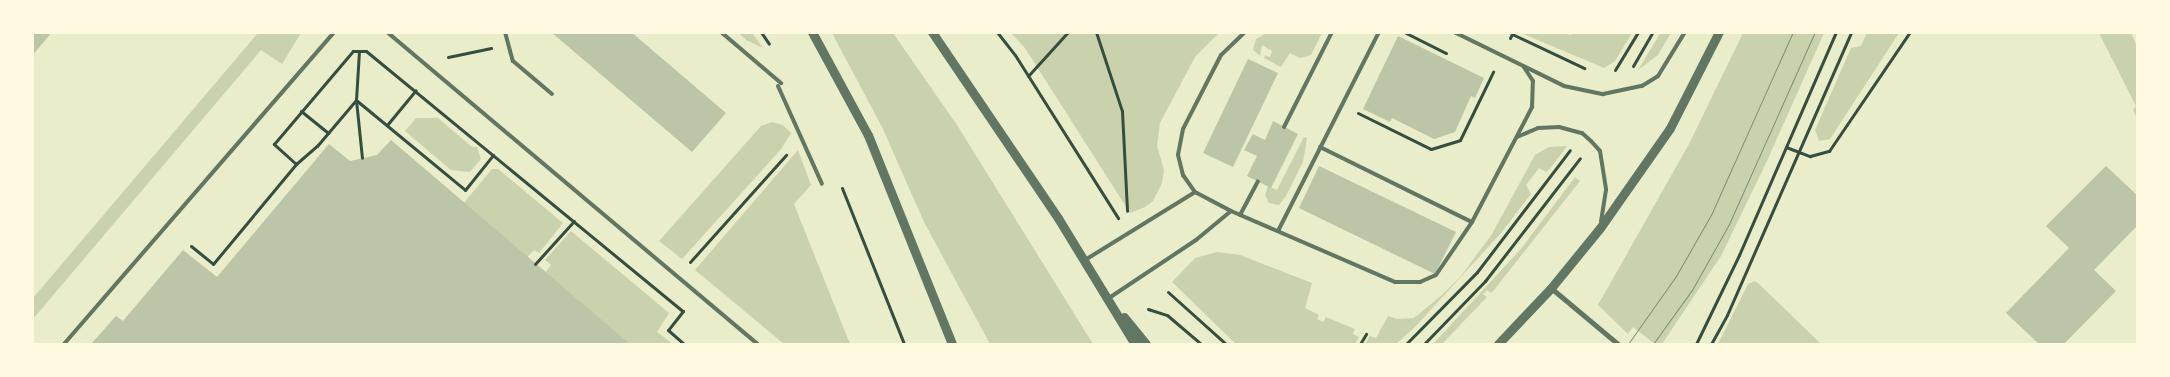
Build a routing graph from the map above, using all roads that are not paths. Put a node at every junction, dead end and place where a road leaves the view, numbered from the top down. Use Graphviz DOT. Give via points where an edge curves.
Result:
graph roads {
  1 [pos="334,32"];
  2 [pos="387,32"];
  3 [pos="505,32"];
  4 [pos="721,32"];
  5 [pos="812,32"];
  6 [pos="932,32"];
  7 [pos="1244,32"];
  8 [pos="1332,32"];
  9 [pos="1378,32"];
  10 [pos="1454,32"];
  11 [pos="1685,32"];
  12 [pos="1719,32"];
  13 [pos="1524,67"];
  14 [pos="552,94"];
  15 [pos="1284,127"];
  16 [pos="1517,138"];
  17 [pos="1320,147"];
  18 [pos="1258,181"];
  19 [pos="822,184"];
  20 [pos="1194,192"];
  21 [pos="1231,211"];
  22 [pos="1240,215"];
  23 [pos="1472,222"];
  24 [pos="1600,228"];
  25 [pos="1278,231"];
  26 [pos="1085,260"];
  27 [pos="1551,288"];
  28 [pos="1109,298"];
  29 [pos="64,344"];
  30 [pos="758,344"];
  31 [pos="952,344"];
  32 [pos="1135,344"];
  33 [pos="1146,344"];
  34 [pos="1498,344"];
  35 [pos="1618,344"];
  1 -- 29 [label="lane"];
  2 -- 30 [label="lane"];
  3 -- 14 [label="lane" via="513,61"];
  4 -- 19 [label="lane" via="780,85"];
  5 -- 31 [label="street" via="868,135"];
  6 -- 26 [label="street"];
  7 -- 20 [label="lane" via="1221,55 1180,137 1179,164"];
  8 -- 15 [label="lane"];
  9 -- 17 [label="lane"];
  10 -- 13 [label="lane"];
  11 -- 13 [label="lane" via="1658,76 1620,93 1603,94 1564,86"];
  12 -- 24 [label="street" via="1670,128"];
  13 -- 16 [label="lane" via="1533,81 1534,94"];
  16 -- 23 [label="lane"];
  16 -- 24 [label="lane" via="1538,128 1559,127 1582,133 1600,150 1606,190"];
  17 -- 23 [label="lane"];
  17 -- 25 [label="lane"];
  18 -- 22 [label="lane"];
  20 -- 21 [label="lane"];
  20 -- 26 [label="lane"];
  21 -- 22 [label="lane"];
  21 -- 28 [label="lane" via="1196,240"];
  22 -- 25 [label="lane"];
  23 -- 25 [label="lane" via="1436,275 1420,282 1395,282"];
  24 -- 27 [label="street"];
  26 -- 28 [label="street"];
  27 -- 34 [label="street"];
  27 -- 35 [label="street"];
  28 -- 32 [label="street"];
  28 -- 33 [label="street"];
}
